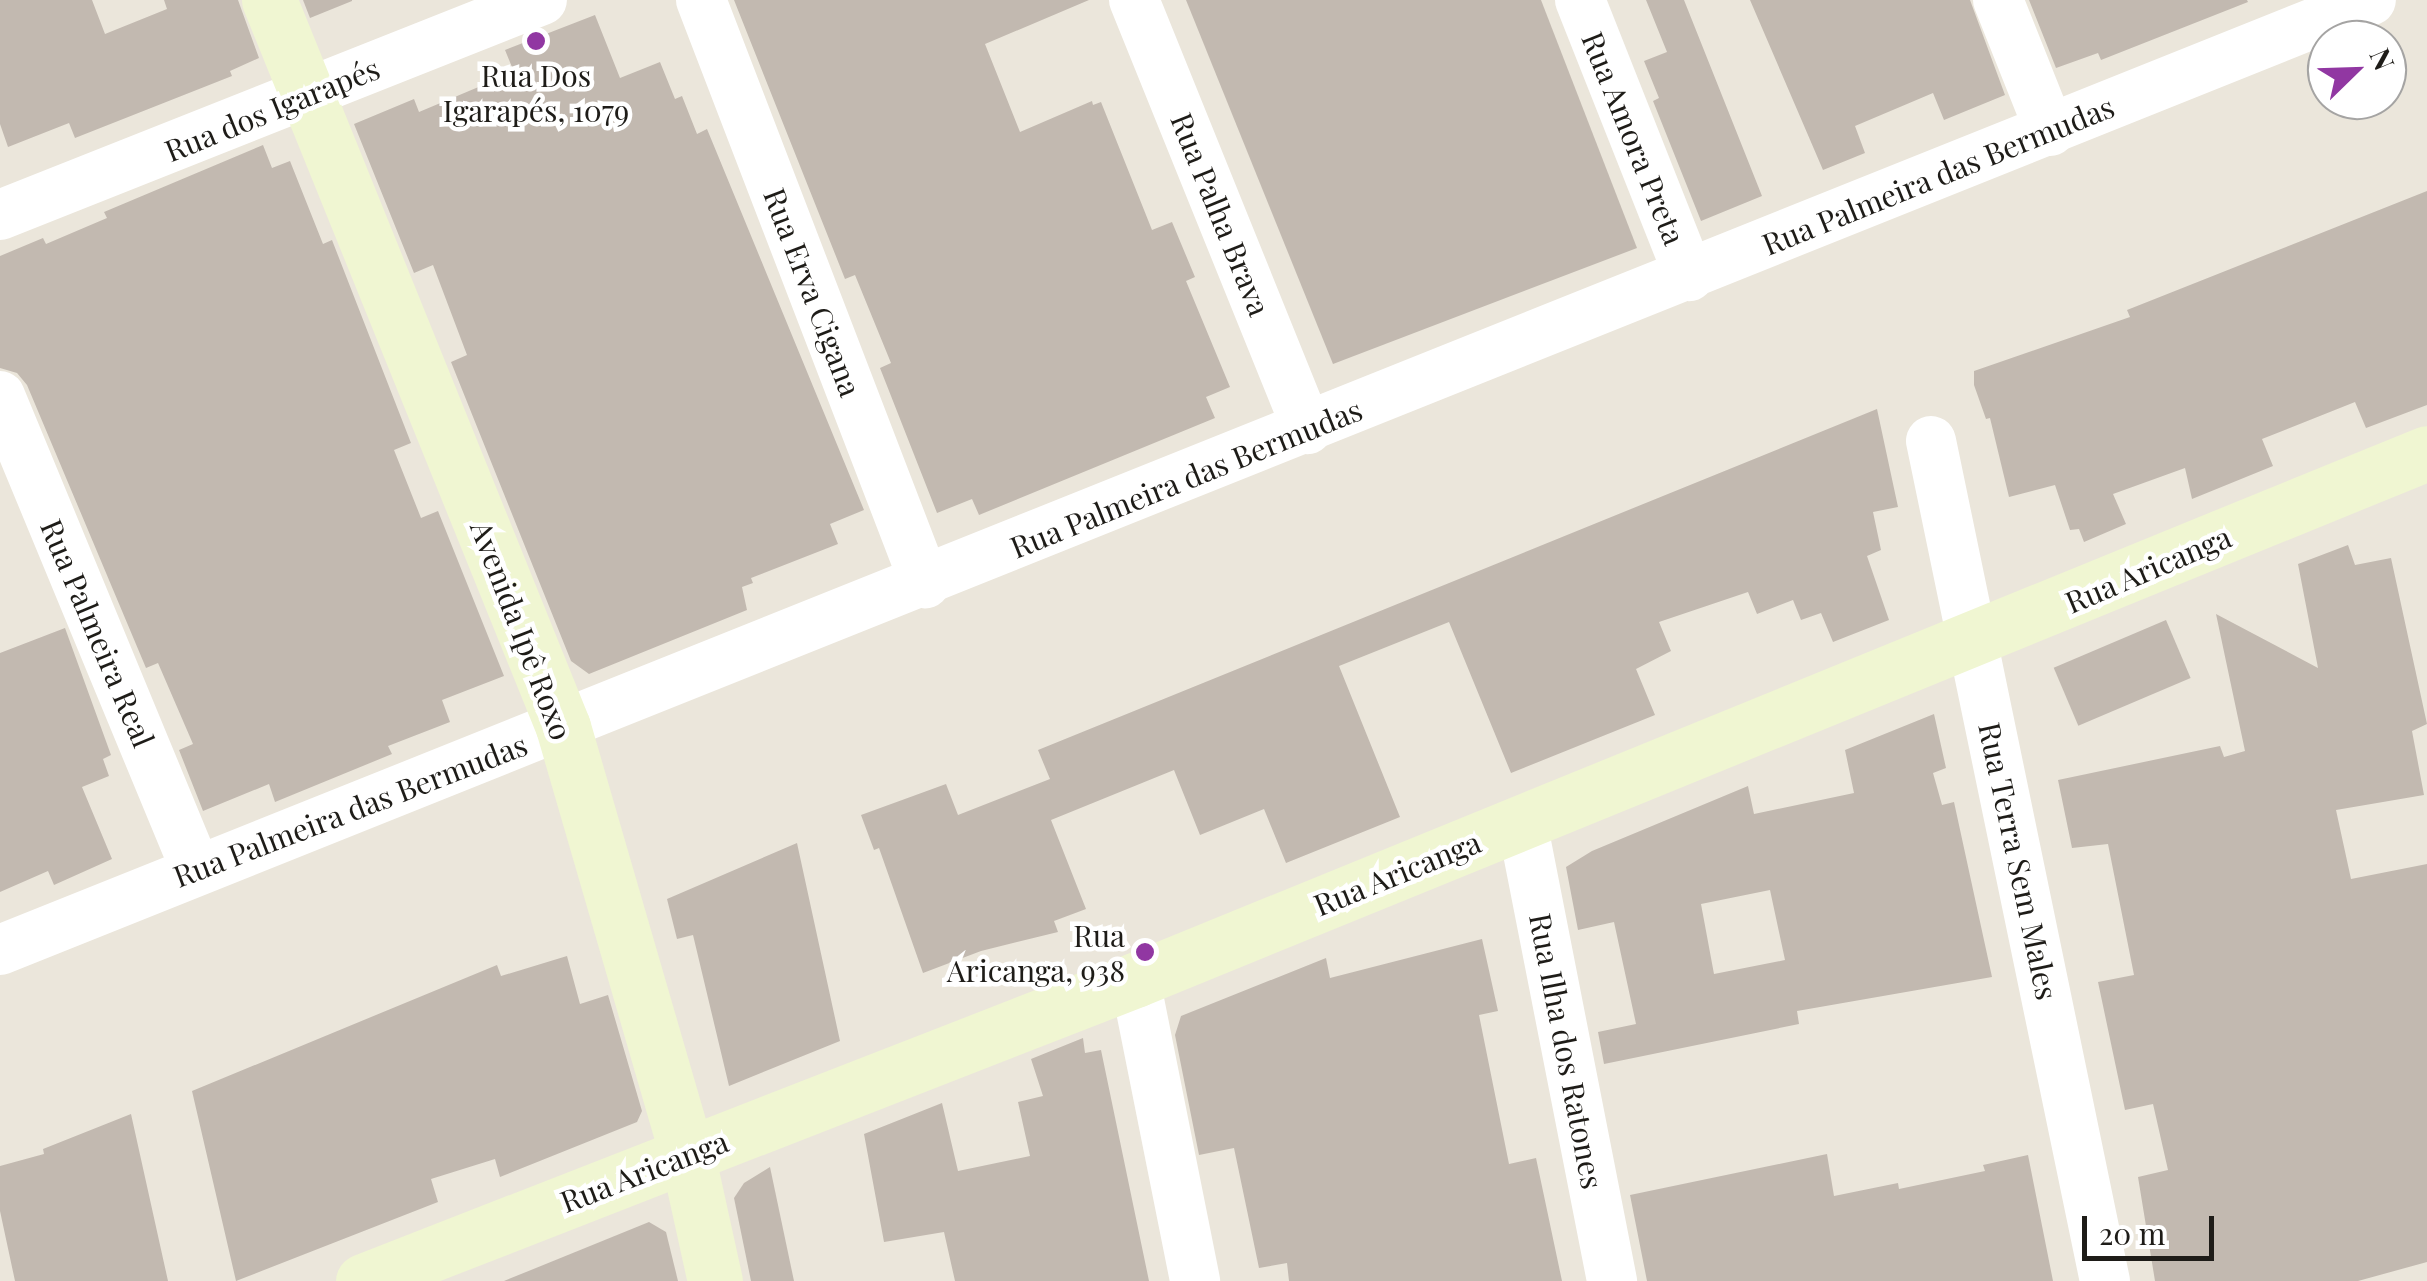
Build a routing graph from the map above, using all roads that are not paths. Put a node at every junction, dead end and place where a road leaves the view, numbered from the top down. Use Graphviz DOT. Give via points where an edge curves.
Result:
graph roads {
  1 [pos="269,0"];
  2 [pos="542,0"];
  3 [pos="701,0"];
  4 [pos="1134,0"];
  5 [pos="1580,0"];
  6 [pos="1998,0"];
  7 [pos="2371,0"];
  8 [pos="307,97"];
  9 [pos="2050,130"];
  10 [pos="0,215"];
  11 [pos="1689,276"];
  12 [pos="0,396"];
  13 [pos="1307,429"];
  14 [pos="1932,441"];
  15 [pos="2425,463"];
  16 [pos="925,583"];
  17 [pos="1973,641"];
  18 [pos="563,727"];
  19 [pos="1522,822"];
  20 [pos="196,870"];
  21 [pos="0,950"];
  22 [pos="1134,980"];
  23 [pos="687,1154"];
  24 [pos="362,1281"];
  25 [pos="715,1281"];
  26 [pos="1194,1281"];
  27 [pos="1612,1281"];
  28 [pos="2105,1281"];
  1 -- 8 [label="street, Avenida Ipê Roxo"];
  2 -- 8 [label="street, Rua dos Igarapés"];
  3 -- 16 [label="street, Rua Erva Cigana"];
  4 -- 13 [label="street, Rua Palha Brava"];
  5 -- 11 [label="street, Rua Amora Preta"];
  6 -- 9 [label="street"];
  7 -- 9 [label="street, Rua Palmeira das Bermudas"];
  8 -- 10 [label="street, Rua dos Igarapés"];
  8 -- 18 [label="street, Avenida Ipê Roxo"];
  9 -- 11 [label="street, Rua Palmeira das Bermudas"];
  11 -- 13 [label="street, Rua Palmeira das Bermudas"];
  12 -- 20 [label="street, Rua Palmeira Real"];
  13 -- 16 [label="street, Rua Palmeira das Bermudas"];
  14 -- 17 [label="street, Rua Terra Sem Males"];
  15 -- 17 [label="street, Rua Aricanga"];
  16 -- 18 [label="street, Rua Palmeira das Bermudas"];
  17 -- 19 [label="street, Rua Aricanga"];
  17 -- 28 [label="street, Rua Terra Sem Males"];
  18 -- 20 [label="street, Rua Palmeira das Bermudas"];
  18 -- 23 [label="street, Avenida Ipê Roxo"];
  19 -- 22 [label="street, Rua Aricanga"];
  19 -- 27 [label="street, Rua Ilha dos Ratones"];
  20 -- 21 [label="street, Rua Palmeira das Bermudas"];
  22 -- 23 [label="street, Rua Aricanga"];
  22 -- 26 [label="street"];
  23 -- 24 [label="street, Rua Aricanga"];
  23 -- 25 [label="street, Avenida Ipê Roxo"];
}
